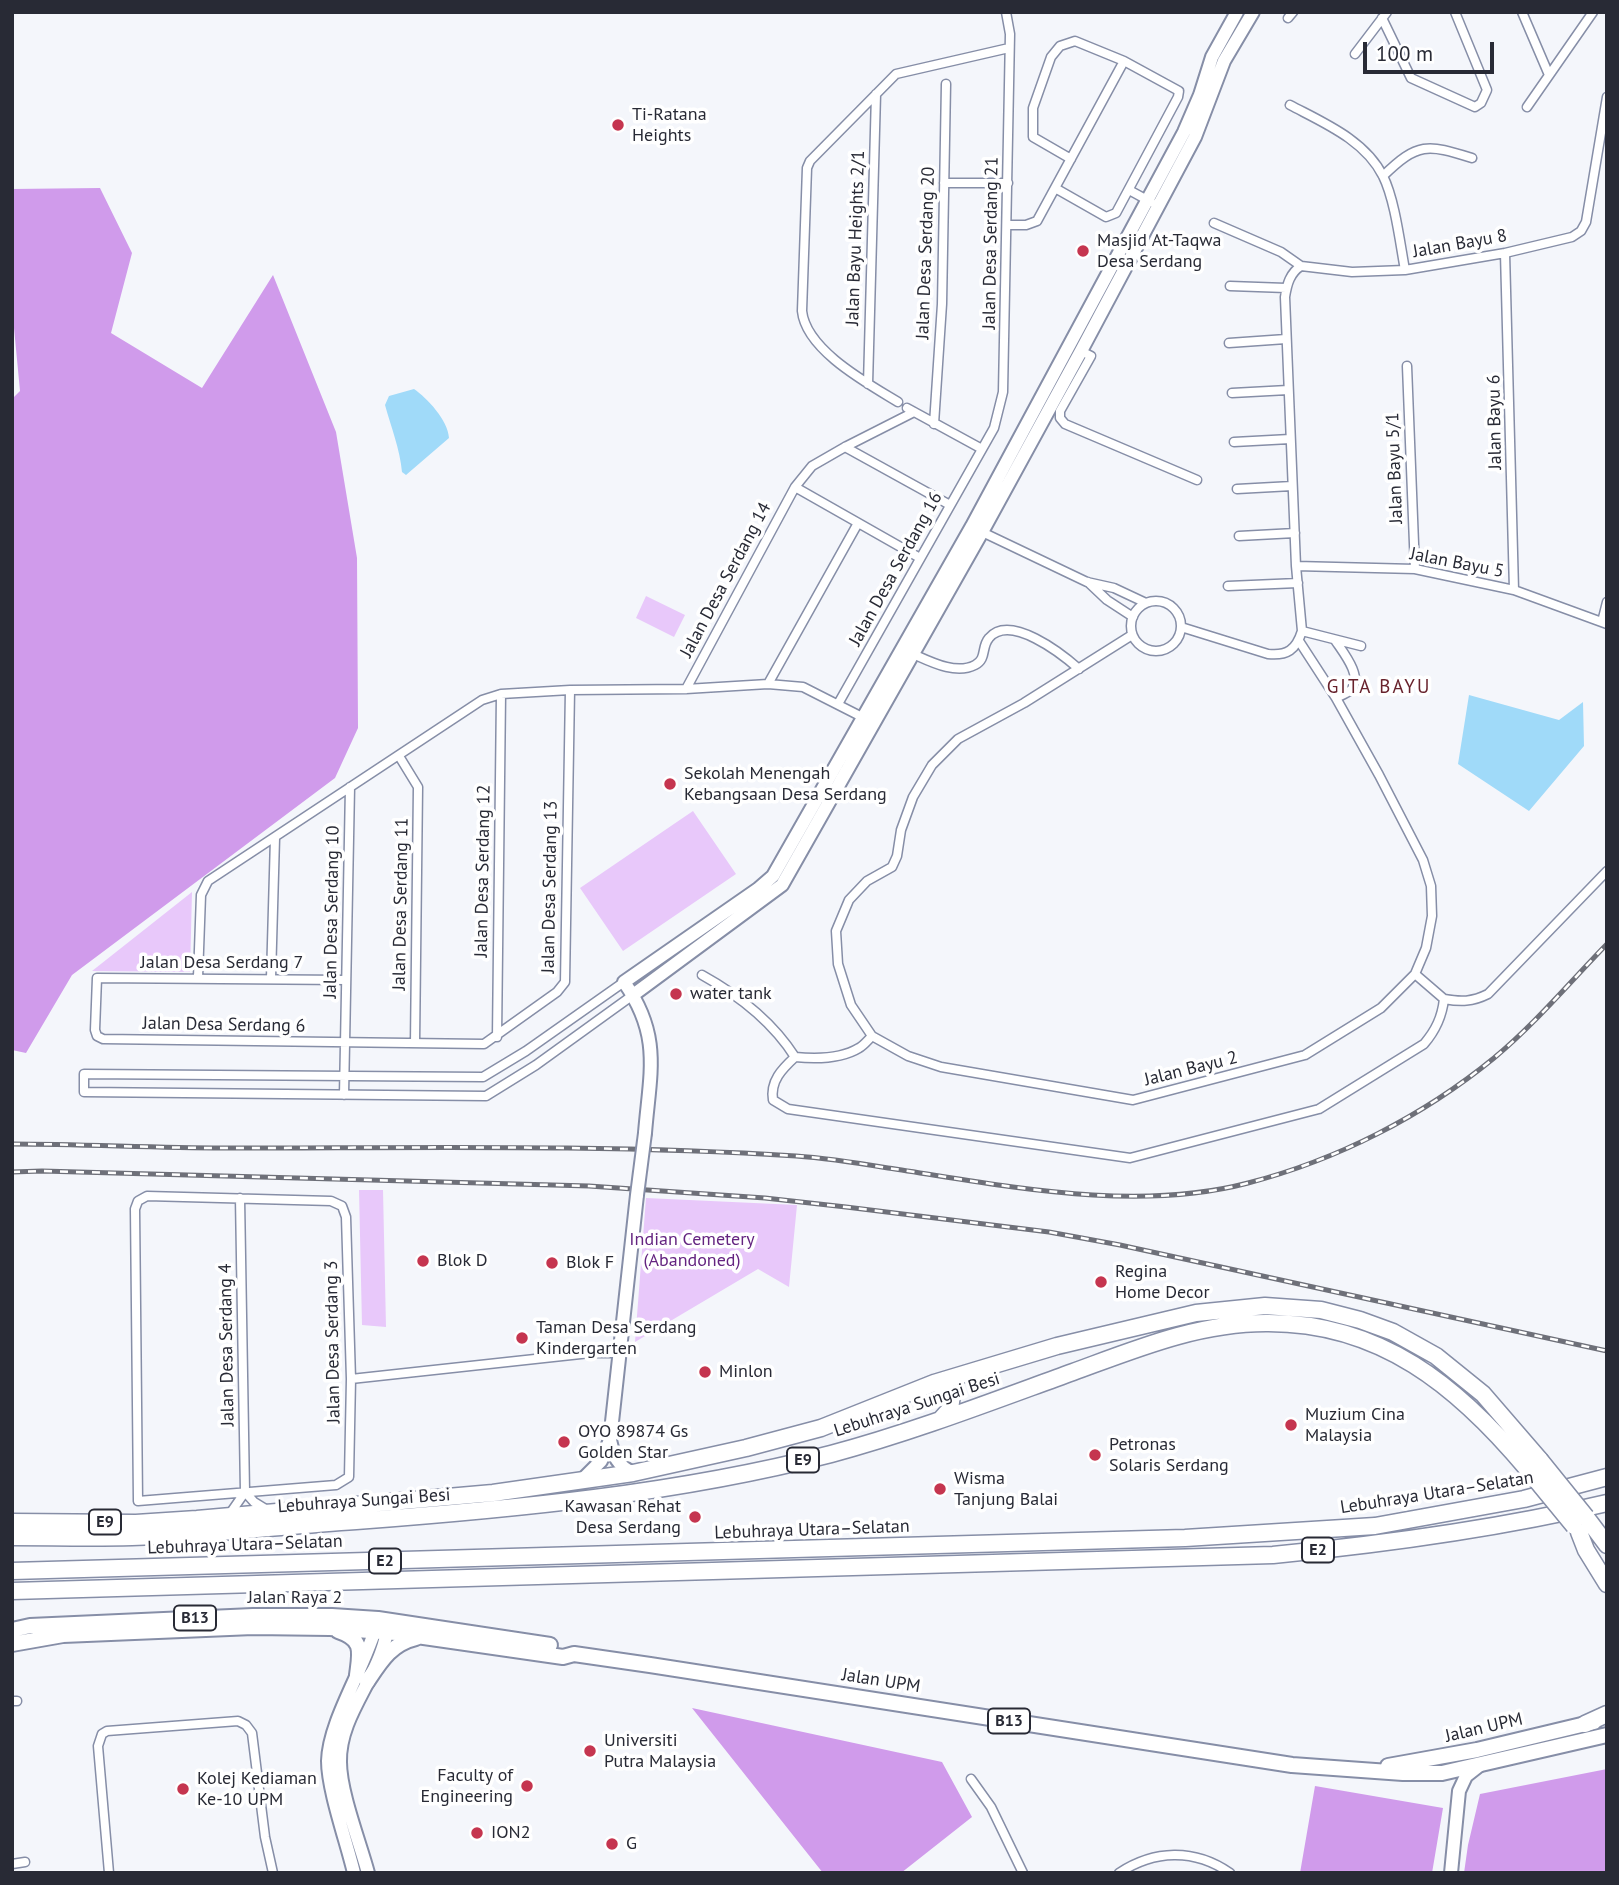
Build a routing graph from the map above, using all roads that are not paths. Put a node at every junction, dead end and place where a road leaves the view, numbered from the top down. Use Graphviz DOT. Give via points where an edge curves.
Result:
graph roads {
  1 [pos="1006,12"];
  2 [pos="1237,12"];
  3 [pos="1253,12"];
  4 [pos="1455,12"];
  5 [pos="1522,12"];
  6 [pos="1593,12"];
  7 [pos="1385,15"];
  8 [pos="1009,48"];
  9 [pos="1355,54"];
  10 [pos="1124,61"];
  11 [pos="1549,75"];
  12 [pos="946,84"];
  13 [pos="876,94"];
  14 [pos="1607,97"];
  15 [pos="1290,105"];
  16 [pos="1527,107"];
  17 [pos="1472,158"];
  18 [pos="1071,159"];
  19 [pos="1383,176"];
  20 [pos="944,183"];
  21 [pos="1008,183"];
  22 [pos="1055,188"];
  23 [pos="1129,190"];
  24 [pos="1153,203"];
  25 [pos="1214,223"];
  26 [pos="1008,225"];
  27 [pos="1505,253"];
  28 [pos="1301,266"];
  29 [pos="1405,270"];
  30 [pos="1230,286"];
  31 [pos="1286,288"];
  32 [pos="1286,339"];
  33 [pos="1229,342"];
  34 [pos="1081,351"];
  35 [pos="1407,366"];
  36 [pos="868,384"];
  37 [pos="1288,390"];
  38 [pos="1232,393"];
  39 [pos="898,402"];
  40 [pos="934,424"];
  41 [pos="1290,439"];
  42 [pos="1234,442"];
  43 [pos="845,447"];
  44 [pos="982,449"];
  45 [pos="1197,480"];
  46 [pos="1292,486"];
  47 [pos="794,487"];
  48 [pos="1237,489"];
  49 [pos="950,505"];
  50 [pos="858,523"];
  51 [pos="977,529"];
  52 [pos="1294,533"];
  53 [pos="1239,536"];
  54 [pos="920,558"];
  55 [pos="1296,566"];
  56 [pos="1415,569"];
  57 [pos="1087,582"];
  58 [pos="1298,583"];
  59 [pos="1228,586"];
  60 [pos="1514,590"];
  61 [pos="1607,602"];
  62 [pos="1146,603"];
  63 [pos="1132,617"];
  64 [pos="1604,623"];
  65 [pos="1181,627"];
  66 [pos="1302,631"];
  67 [pos="1132,635"];
  68 [pos="1299,640"];
  69 [pos="1335,640"];
  70 [pos="1361,646"];
  71 [pos="913,654"];
  72 [pos="1079,669"];
  73 [pos="768,684"];
  74 [pos="686,689"];
  75 [pos="570,690"];
  76 [pos="501,694"];
  77 [pos="1336,698"];
  78 [pos="838,704"];
  79 [pos="868,720"];
  80 [pos="399,756"];
  81 [pos="350,788"];
  82 [pos="275,838"];
  83 [pos="1607,871"];
  84 [pos="1415,974"];
  85 [pos="702,975"];
  86 [pos="198,977"];
  87 [pos="271,978"];
  88 [pos="346,980"];
  89 [pos="624,982"];
  90 [pos="633,995"];
  91 [pos="1444,999"];
  92 [pos="872,1036"];
  93 [pos="497,1037"];
  94 [pos="103,1039"];
  95 [pos="345,1040"];
  96 [pos="415,1043"];
  97 [pos="484,1044"];
  98 [pos="795,1058"];
  99 [pos="344,1075"];
  100 [pos="344,1095"];
  101 [pos="240,1198"];
  102 [pos="620,1353"];
  103 [pos="351,1379"];
  104 [pos="934,1383"];
  105 [pos="941,1420"];
  106 [pos="610,1440"];
  107 [pos="1534,1465"];
  108 [pos="632,1473"];
  109 [pos="1607,1478"];
  110 [pos="580,1482"];
  111 [pos="245,1492"];
  112 [pos="1607,1503"];
  113 [pos="272,1513"];
  114 [pos="228,1516"];
  115 [pos="12,1522"];
  116 [pos="1580,1525"];
  117 [pos="12,1537"];
  118 [pos="1607,1545"];
  119 [pos="1607,1565"];
  120 [pos="12,1571"];
  121 [pos="1607,1584"];
  122 [pos="12,1591"];
  123 [pos="382,1626"];
  124 [pos="330,1628"];
  125 [pos="12,1630"];
  126 [pos="425,1636"];
  127 [pos="12,1644"];
  128 [pos="574,1654"];
  129 [pos="362,1679"];
  130 [pos="1607,1716"];
  131 [pos="1585,1724"];
  132 [pos="1607,1735"];
  133 [pos="1480,1765"];
  134 [pos="1369,1770"];
  135 [pos="971,1779"];
  136 [pos="25,1862"];
  137 [pos="12,1864"];
  138 [pos="109,1873"];
  139 [pos="273,1873"];
  140 [pos="354,1873"];
  141 [pos="368,1873"];
  142 [pos="1023,1873"];
  143 [pos="1119,1873"];
  144 [pos="1230,1873"];
  145 [pos="1451,1873"];
  1 -- 8 [label="street, Jalan Desa Serdang 21"];
  2 -- 24 [label="street" via="1212,57"];
  3 -- 24 [label="street" via="1224,61 1195,136"];
  4 -- 7 [label="street" via="1487,90 1475,107 1411,78"];
  5 -- 11 [label="street"];
  6 -- 11 [label="street"];
  7 -- 9 [label="street"];
  8 -- 13 [label="street" via="896,74"];
  8 -- 21 [label="street, Jalan Desa Serdang 21"];
  10 -- 18 [label="street"];
  10 -- 18 [label="street" via="1075,41 1060,46 1051,57 1033,108 1033,137"];
  10 -- 23 [label="street" via="1179,91"];
  11 -- 16 [label="street"];
  12 -- 20 [label="street, Jalan Desa Serdang 20"];
  13 -- 36 [label="street, Jalan Bayu Heights 2/1"];
  13 -- 36 [label="street" via="807,168 802,311 807,331 848,372"];
  14 -- 27 [label="street, Jalan Bayu 8" via="1581,231"];
  15 -- 19 [label="street" via="1356,142"];
  17 -- 19 [label="street" via="1424,148"];
  18 -- 22 [label="street"];
  19 -- 29 [label="street"];
  20 -- 21 [label="street"];
  20 -- 40 [label="street, Jalan Desa Serdang 20"];
  21 -- 26 [label="street, Jalan Desa Serdang 21"];
  22 -- 23 [label="street" via="1106,217 1116,213"];
  22 -- 26 [label="street" via="1037,220"];
  23 -- 24 [label="street"];
  24 -- 34 [label="street"];
  24 -- 51 [label="street"];
  25 -- 28 [label="street, Jalan Bayu 8" via="1281,252"];
  26 -- 44 [label="street, Jalan Desa Serdang 21" via="1003,392 994,428"];
  27 -- 29 [label="street, Jalan Bayu 8"];
  27 -- 60 [label="street, Jalan Bayu 6"];
  28 -- 29 [label="street, Jalan Bayu 8" via="1352,272"];
  28 -- 31 [label="street"];
  30 -- 31 [label="street"];
  31 -- 32 [label="street"];
  32 -- 33 [label="street"];
  32 -- 37 [label="street"];
  34 -- 45 [label="street" via="1091,356 1060,411 1065,424"];
  34 -- 51 [label="street"];
  35 -- 56 [label="street, Jalan Bayu 5/1"];
  36 -- 39 [label="street"];
  37 -- 38 [label="street"];
  37 -- 41 [label="street"];
  40 -- 43 [label="street, Jalan Desa Serdang 14" via="910,410"];
  40 -- 44 [label="street"];
  41 -- 42 [label="street"];
  41 -- 46 [label="street"];
  43 -- 47 [label="street, Jalan Desa Serdang 14" via="812,466"];
  43 -- 49 [label="street"];
  44 -- 49 [label="street, Jalan Desa Serdang 16"];
  46 -- 48 [label="street"];
  46 -- 52 [label="street"];
  47 -- 50 [label="street"];
  47 -- 74 [label="street, Jalan Desa Serdang 14"];
  49 -- 54 [label="street, Jalan Desa Serdang 16"];
  50 -- 54 [label="street"];
  50 -- 73 [label="street"];
  51 -- 57 [label="street"];
  51 -- 71 [label="street"];
  51 -- 79 [label="street"];
  52 -- 53 [label="street"];
  52 -- 55 [label="street"];
  54 -- 78 [label="street, Jalan Desa Serdang 16"];
  55 -- 56 [label="street, Jalan Bayu 5"];
  55 -- 58 [label="street"];
  56 -- 60 [label="street, Jalan Bayu 5"];
  57 -- 62 [label="street"];
  57 -- 63 [label="street"];
  58 -- 59 [label="street"];
  58 -- 66 [label="street"];
  60 -- 64 [label="street, Jalan Bayu 5"];
  61 -- 64 [label="street"];
  62 -- 63 [label="street"];
  62 -- 65 [label="street" via="1160,601 1173,607"];
  63 -- 67 [label="street"];
  65 -- 67 [label="street" via="1177,640 1159,651 1143,648"];
  65 -- 68 [label="street" via="1283,656"];
  66 -- 68 [label="street"];
  66 -- 69 [label="street"];
  67 -- 72 [label="street"];
  68 -- 77 [label="street"];
  69 -- 70 [label="street"];
  69 -- 77 [label="street" via="1355,682"];
  71 -- 72 [label="street" via="943,666 972,667 984,656 991,635 1012,631 1043,642"];
  71 -- 79 [label="street"];
  72 -- 92 [label="street" via="957,739 932,765 913,797 892,867 867,881 849,900 836,931 838,964 851,1004"];
  73 -- 74 [label="street"];
  73 -- 78 [label="street" via="803,687"];
  74 -- 75 [label="street"];
  75 -- 76 [label="street"];
  75 -- 93 [label="street, Jalan Desa Serdang 13" via="565,982"];
  76 -- 80 [label="street" via="467,708"];
  76 -- 93 [label="street, Jalan Desa Serdang 12"];
  77 -- 84 [label="street" via="1423,859 1431,886 1432,916"];
  78 -- 79 [label="street"];
  79 -- 89 [label="street" via="773,876"];
  79 -- 90 [label="street" via="782,885"];
  80 -- 81 [label="street"];
  80 -- 96 [label="street, Jalan Desa Serdang 11" via="418,788"];
  81 -- 82 [label="street"];
  81 -- 88 [label="street, Jalan Desa Serdang 10"];
  82 -- 86 [label="street" via="203,888"];
  82 -- 87 [label="street"];
  83 -- 91 [label="street" via="1488,994 1474,1001"];
  84 -- 91 [label="street"];
  84 -- 92 [label="street, Jalan Bayu 2" via="1381,1008 1305,1055 1133,1100 941,1067"];
  85 -- 98 [label="street" via="754,1009"];
  86 -- 87 [label="street, Jalan Desa Serdang 7"];
  86 -- 94 [label="street, Jalan Desa Serdang 7" via="97,978 95,1030"];
  87 -- 88 [label="street, Jalan Desa Serdang 7"];
  88 -- 95 [label="street, Jalan Desa Serdang 10"];
  89 -- 90 [label="street"];
  89 -- 99 [label="street" via="483,1077"];
  90 -- 100 [label="street" via="486,1096"];
  90 -- 102 [label="street, bridge" via="642,1011 651,1050"];
  91 -- 98 [label="street" via="1435,1032 1424,1044 1319,1109 1130,1158 788,1109 773,1100 772,1091 784,1067"];
  92 -- 98 [label="street" via="859,1048 839,1055"];
  93 -- 97 [label="street, Jalan Desa Serdang 13"];
  94 -- 95 [label="street, Jalan Desa Serdang 6"];
  95 -- 96 [label="street, Jalan Desa Serdang 6"];
  95 -- 99 [label="street, Jalan Desa Serdang 10"];
  96 -- 97 [label="street, Jalan Desa Serdang 6"];
  99 -- 100 [label="street, Jalan Desa Serdang 10"];
  99 -- 100 [label="street" via="84,1074 84,1092"];
  101 -- 103 [label="street, Jalan Desa Serdang 3" via="331,1201 342,1206"];
  101 -- 111 [label="street, Jalan Desa Serdang 4"];
  101 -- 111 [label="street" via="147,1196 135,1209 138,1502"];
  102 -- 103 [label="street"];
  102 -- 106 [label="street"];
  103 -- 111 [label="street, Jalan Desa Serdang 3" via="349,1477 336,1485"];
  104 -- 105 [label="highway" via="952,1395 950,1409"];
  104 -- 107 [label="highway, Lebuhraya Sungai Besi / E9" via="1057,1346 1196,1313 1265,1306 1307,1309 1393,1332 1436,1356 1483,1394"];
  104 -- 108 [label="highway, Lebuhraya Sungai Besi / E9" via="821,1427"];
  105 -- 107 [label="highway, Lebuhraya Sungai Besi / E9" via="1199,1329 1267,1322 1334,1330 1398,1354 1449,1388"];
  105 -- 117 [label="highway, Lebuhraya Sungai Besi / E9" via="831,1454 750,1471 494,1511 133,1537"];
  106 -- 108 [label="street" via="615,1460"];
  106 -- 110 [label="street" via="601,1461"];
  107 -- 116 [label="highway, Lebuhraya Sungai Besi / E9, bridge"];
  108 -- 110 [label="highway, Lebuhraya Sungai Besi / E9"];
  109 -- 120 [label="highway, Lebuhraya Utara–Selatan / E2" via="1524,1499 1375,1526 1185,1538"];
  110 -- 113 [label="highway, Lebuhraya Sungai Besi / E9"];
  111 -- 113 [label="street"];
  111 -- 114 [label="street"];
  112 -- 122 [label="highway, E2" via="1378,1545 1273,1555"];
  113 -- 114 [label="highway, Lebuhraya Sungai Besi / E9"];
  114 -- 115 [label="highway, Lebuhraya Sungai Besi / E9" via="136,1523"];
  116 -- 118 [label="highway, Lebuhraya Sungai Besi / E9"];
  116 -- 119 [label="highway, Lebuhraya Sungai Besi / E9"];
  116 -- 121 [label="highway" via="1586,1550"];
  123 -- 124 [label="main road, Jalan Raya 2 / B13"];
  123 -- 125 [label="main road, Jalan Raya 2 / B13" via="331,1616 253,1616"];
  123 -- 126 [label="main road, Jalan UPM / B13"];
  123 -- 128 [label="main road, Jalan Raya 2 / B13" via="565,1648"];
  123 -- 129 [label="street" via="382,1652"];
  124 -- 127 [label="main road, Jalan Raya 2 / B13" via="253,1626 63,1635"];
  124 -- 129 [label="main road" via="357,1642"];
  126 -- 128 [label="main road, Jalan UPM / B13" via="563,1657"];
  126 -- 129 [label="main road" via="394,1647"];
  128 -- 134 [label="main road, Jalan UPM / B13" via="1292,1765"];
  129 -- 140 [label="street" via="331,1740 328,1763"];
  129 -- 141 [label="street" via="340,1762"];
  130 -- 131 [label="highway"];
  131 -- 134 [label="main road, Jalan UPM / B13"];
  132 -- 133 [label="main road, Jalan UPM / B13"];
  133 -- 134 [label="main road, Jalan UPM / B13" via="1442,1773"];
  133 -- 145 [label="street" via="1466,1776 1459,1791"];
  135 -- 142 [label="street" via="991,1807"];
  136 -- 137 [label="street"];
  138 -- 139 [label="street" via="98,1746 102,1734 238,1721 253,1733"];
  143 -- 144 [label="street" via="1136,1861 1181,1854 1201,1858"];
}
